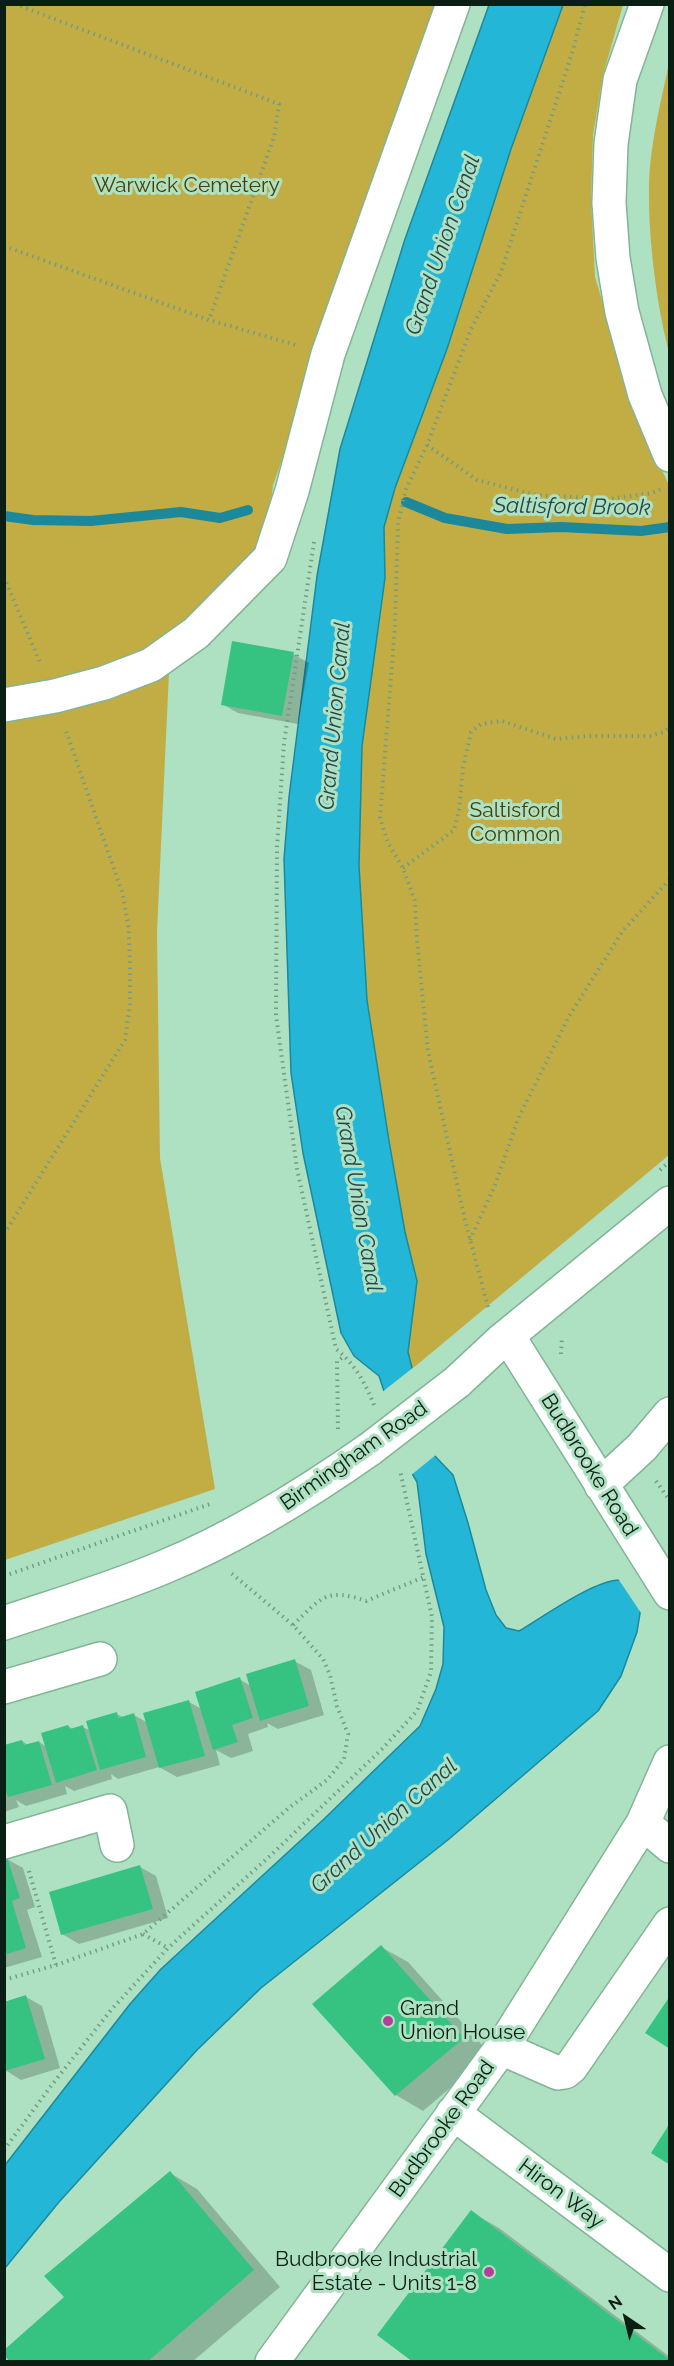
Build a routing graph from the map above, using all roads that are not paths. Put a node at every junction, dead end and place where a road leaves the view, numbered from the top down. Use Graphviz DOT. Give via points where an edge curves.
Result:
graph roads {
  1 [pos="453,4"];
  2 [pos="647,4"];
  3 [pos="669,455"];
  4 [pos="4,705"];
  5 [pos="665,1205"];
  6 [pos="505,1339"];
  7 [pos="669,1414"];
  8 [pos="601,1485"];
  9 [pos="669,1593"];
  10 [pos="4,1623"];
  11 [pos="100,1659"];
  12 [pos="4,1687"];
  13 [pos="669,1762"];
  14 [pos="643,1823"];
  15 [pos="12,1840"];
  16 [pos="117,1845"];
  17 [pos="669,1846"];
  18 [pos="669,1924"];
  19 [pos="501,2048"];
  20 [pos="453,2113"];
  21 [pos="669,2275"];
  22 [pos="272,2361"];
  1 -- 4 [label="street" via="328,354 270,558 196,633 151,665 104,683"];
  2 -- 3 [label="street" via="620,80 609,203 622,312 645,395"];
  5 -- 6 [label="street, Birmingham Road"];
  6 -- 8 [label="street, Budbrooke Road"];
  6 -- 10 [label="street, Birmingham Road, bridge" via="383,1454 341,1470 259,1520 165,1567"];
  7 -- 8 [label="street" via="642,1448"];
  8 -- 9 [label="street, Budbrooke Road"];
  11 -- 12 [label="street"];
  13 -- 14 [label="street, Budbrooke Road"];
  14 -- 17 [label="street"];
  14 -- 19 [label="street, Budbrooke Road"];
  15 -- 16 [label="street" via="110,1811"];
  18 -- 19 [label="street" via="565,2072 558,2073"];
  19 -- 20 [label="street, Budbrooke Road"];
  20 -- 21 [label="street, Hiron Way"];
  20 -- 22 [label="street, Budbrooke Road"];
}
